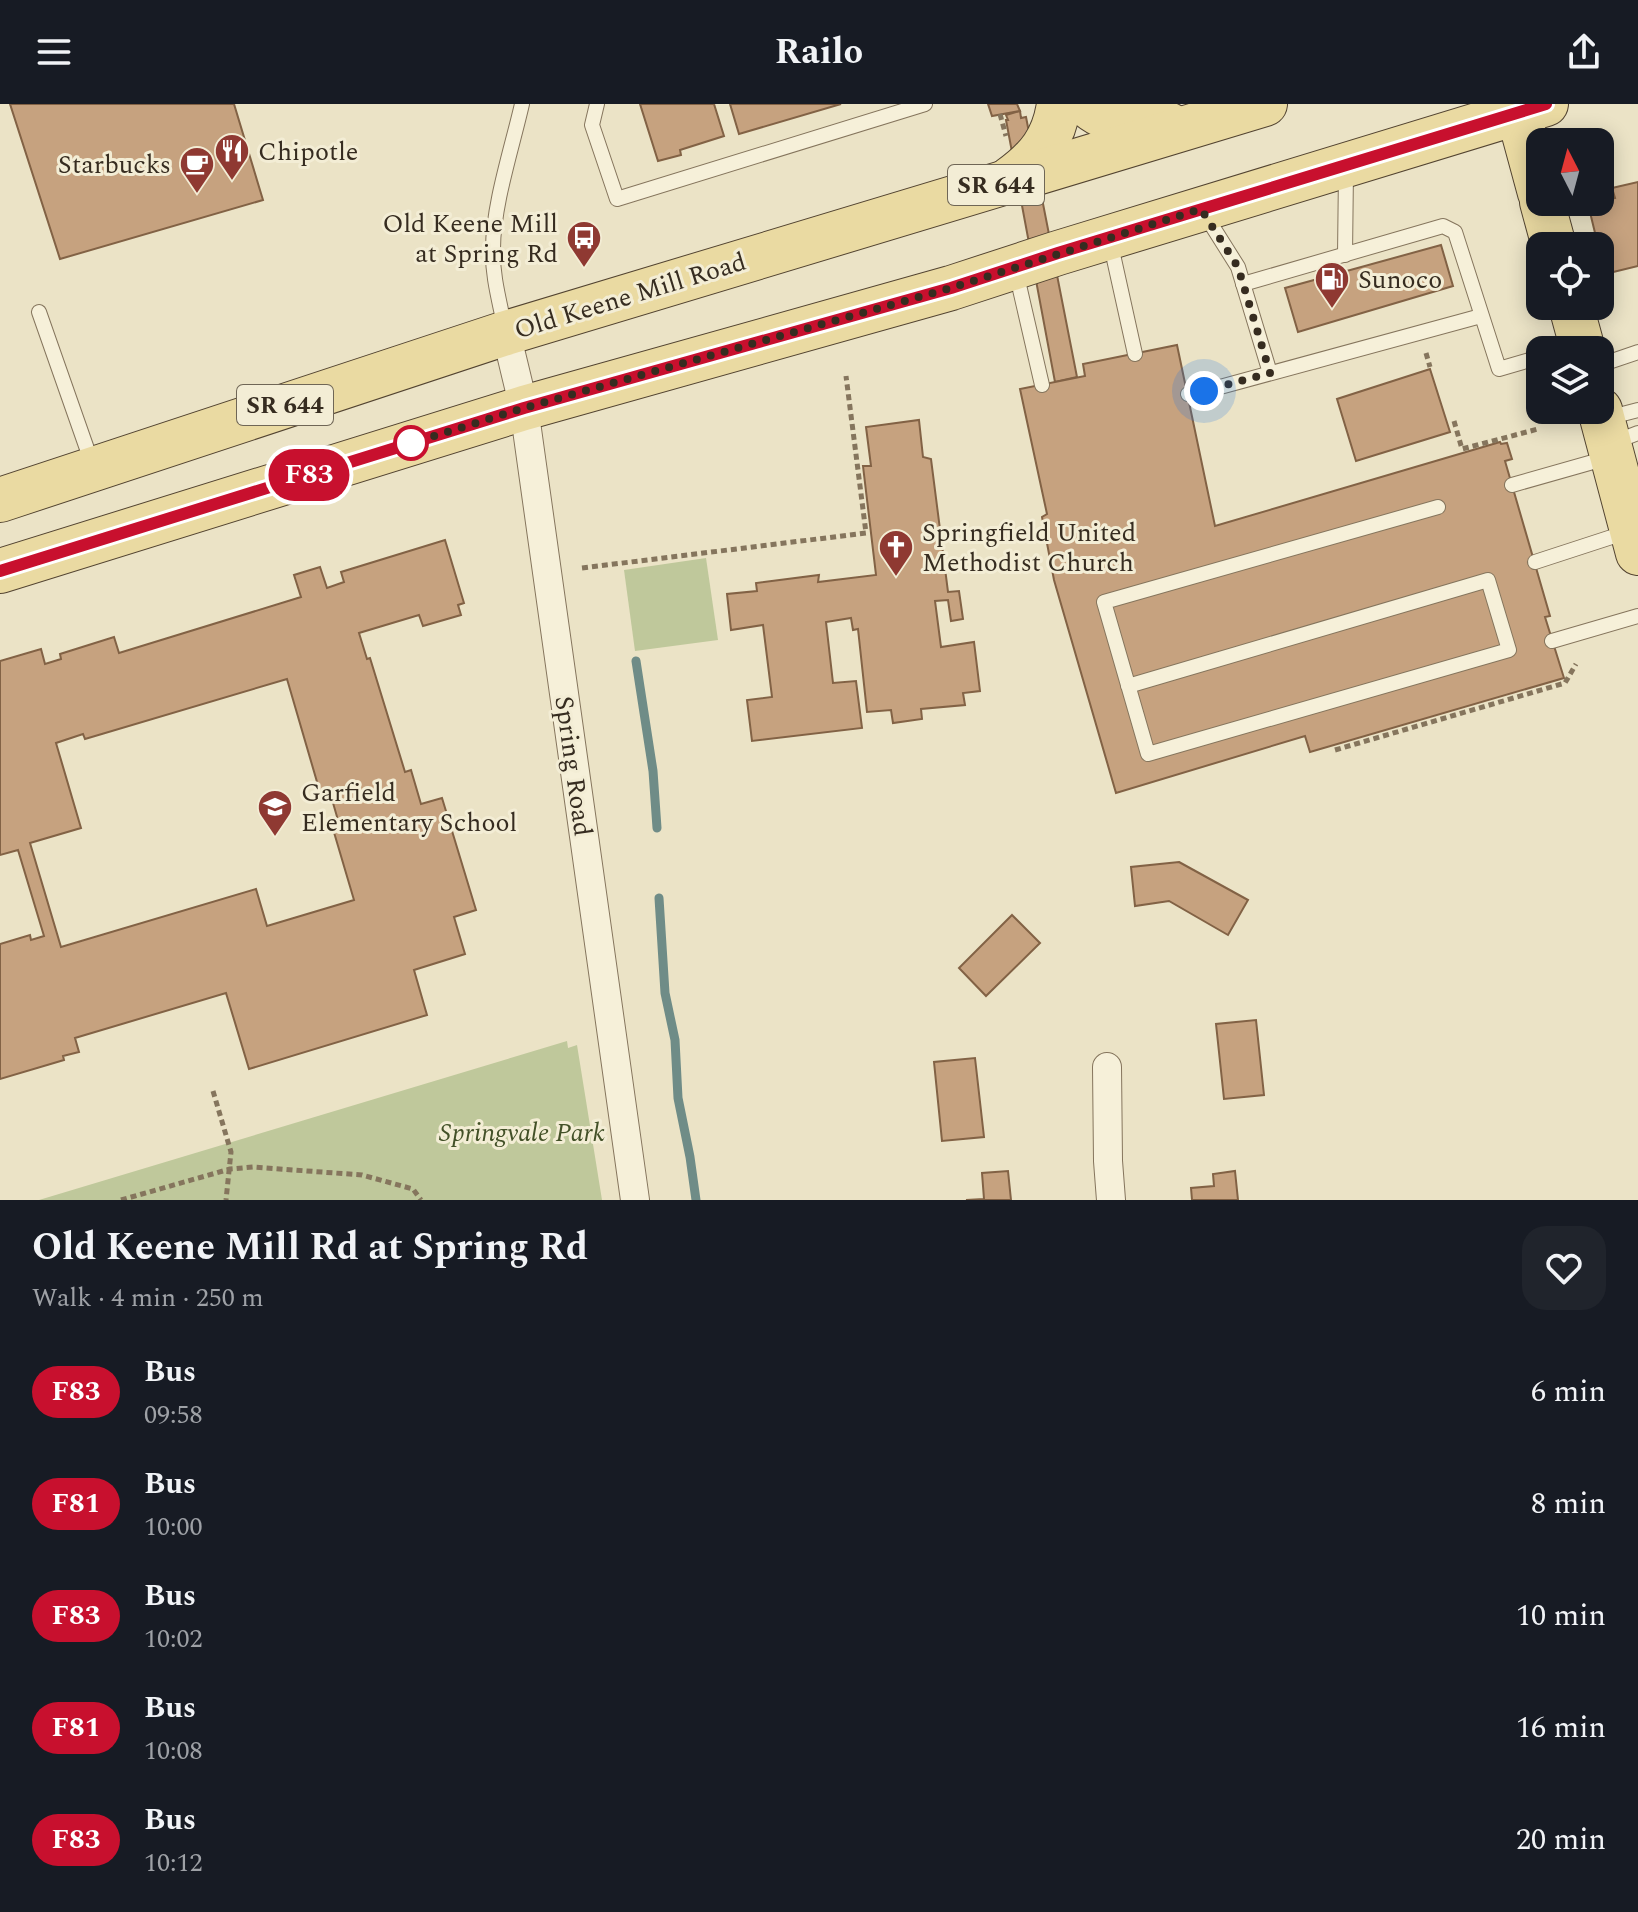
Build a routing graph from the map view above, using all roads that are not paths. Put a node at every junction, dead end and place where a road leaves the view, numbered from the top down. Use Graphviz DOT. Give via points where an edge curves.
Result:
graph roads {
  1 [pos="522,104"];
  2 [pos="597,104"];
  3 [pos="925,104"];
  4 [pos="1059,104"];
  5 [pos="1086,104"];
  6 [pos="1265,104"];
  7 [pos="1532,108"];
  8 [pos="1196,125"];
  9 [pos="1534,128"];
  10 [pos="1346,164"];
  11 [pos="1005,182"];
  12 [pos="1201,209"];
  13 [pos="1109,237"];
  14 [pos="1345,255"];
  15 [pos="1015,267"];
  16 [pos="1243,284"];
  17 [pos="39,312"];
  18 [pos="1481,316"];
  19 [pos="506,333"];
  20 [pos="1614,348"];
  21 [pos="1638,352"];
  22 [pos="1135,354"];
  23 [pos="1526,361"];
  24 [pos="1270,373"];
  25 [pos="1042,385"];
  26 [pos="1188,394"];
  27 [pos="524,408"];
  28 [pos="1616,429"];
  29 [pos="94,468"];
  30 [pos="1512,485"];
  31 [pos="0,500"];
  32 [pos="1438,507"];
  33 [pos="1635,542"];
  34 [pos="1535,562"];
  35 [pos="0,571"];
  36 [pos="1638,616"];
  37 [pos="1552,641"];
  38 [pos="1128,686"];
  39 [pos="1107,1067"];
  40 [pos="635,1200"];
  41 [pos="1111,1200"];
  1 -- 19 [label="lane" via="492,252"];
  2 -- 3 [label="lane" via="592,125 617,199"];
  4 -- 11 [label="main road" via="1045,147"];
  5 -- 8 [label="main road" via="1119,121"];
  6 -- 8 [label="main road, Old Keene Mill Road / SR 644"];
  7 -- 9 [label="main road"];
  7 -- 10 [label="main road"];
  8 -- 11 [label="main road, Old Keene Mill Road / SR 644"];
  10 -- 12 [label="main road"];
  10 -- 14 [label="lane"];
  11 -- 19 [label="main road, Old Keene Mill Road / SR 644"];
  12 -- 13 [label="main road"];
  12 -- 16 [label="lane"];
  13 -- 15 [label="main road"];
  13 -- 22 [label="lane"];
  14 -- 16 [label="lane"];
  14 -- 18 [label="lane" via="1443,226 1455,232"];
  15 -- 25 [label="lane"];
  15 -- 27 [label="main road"];
  16 -- 24 [label="lane"];
  17 -- 29 [label="lane"];
  18 -- 23 [label="lane" via="1499,369"];
  18 -- 24 [label="lane"];
  19 -- 27 [label="street, Spring Road"];
  19 -- 29 [label="main road, Old Keene Mill Road / SR 644"];
  20 -- 21 [label="lane"];
  24 -- 26 [label="lane"];
  27 -- 35 [label="main road"];
  27 -- 40 [label="street, Spring Road"];
  28 -- 30 [label="lane"];
  28 -- 33 [label="main road"];
  29 -- 31 [label="main road, Old Keene Mill Road / SR 644"];
  32 -- 38 [label="lane" via="1104,602"];
  33 -- 34 [label="lane"];
  36 -- 37 [label="lane"];
  38 -- 38 [label="lane" via="1148,754 1509,650 1488,580"];
  39 -- 41 [label="street"];
}
